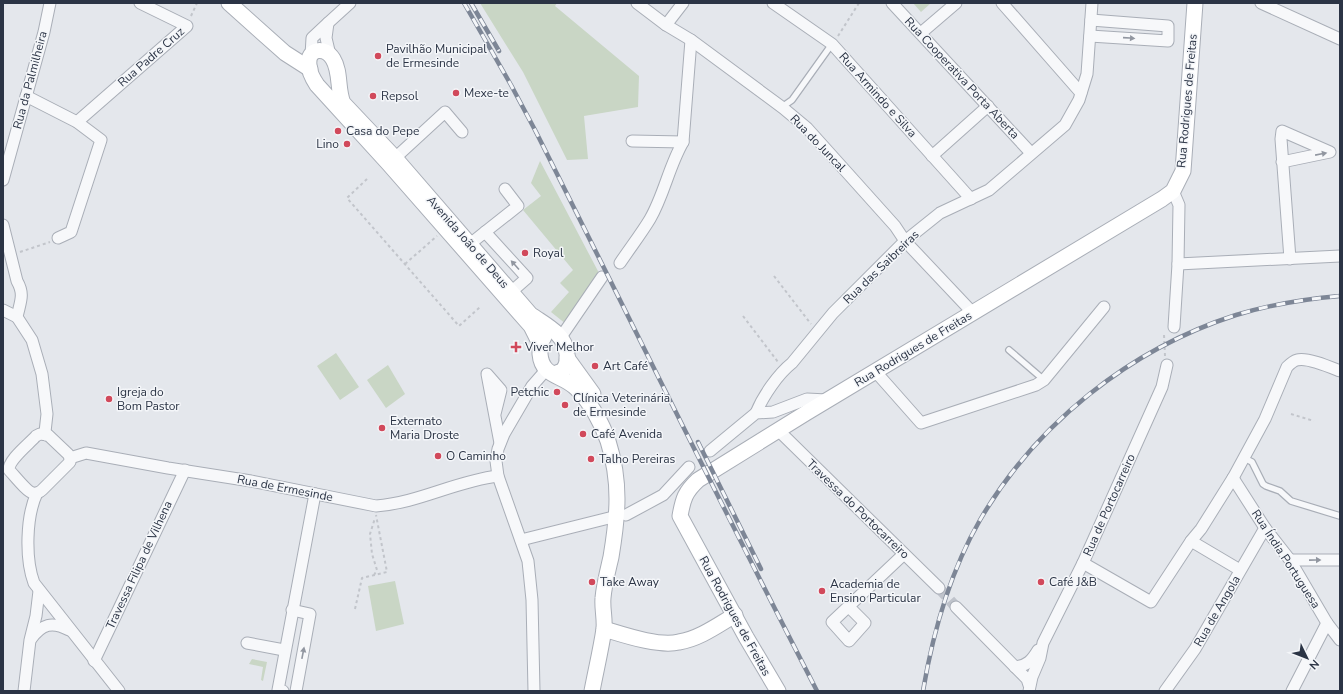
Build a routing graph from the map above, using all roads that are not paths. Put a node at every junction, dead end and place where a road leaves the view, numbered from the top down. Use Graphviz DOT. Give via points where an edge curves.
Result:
graph roads {
  1 [pos="50,3"];
  2 [pos="140,3"];
  3 [pos="229,3"];
  4 [pos="244,3"];
  5 [pos="350,3"];
  6 [pos="637,3"];
  7 [pos="683,3"];
  8 [pos="773,3"];
  9 [pos="892,3"];
  10 [pos="956,3"];
  11 [pos="1002,3"];
  12 [pos="1092,3"];
  13 [pos="1195,3"];
  14 [pos="1262,3"];
  15 [pos="1091,20"];
  16 [pos="328,23"];
  17 [pos="666,25"];
  18 [pos="921,34"];
  19 [pos="1339,35"];
  20 [pos="1090,36"];
  21 [pos="691,40"];
  22 [pos="832,44"];
  23 [pos="330,55"];
  24 [pos="310,61"];
  25 [pos="338,81"];
  26 [pos="320,88"];
  27 [pos="1081,93"];
  28 [pos="26,96"];
  29 [pos="988,106"];
  30 [pos="782,107"];
  31 [pos="77,122"];
  32 [pos="462,132"];
  33 [pos="632,141"];
  34 [pos="683,142"];
  35 [pos="380,148"];
  36 [pos="1031,154"];
  37 [pos="932,156"];
  38 [pos="395,158"];
  39 [pos="1282,162"];
  40 [pos="3,180"];
  41 [pos="505,189"];
  42 [pos="1173,191"];
  43 [pos="971,199"];
  44 [pos="3,224"];
  45 [pos="486,232"];
  46 [pos="58,238"];
  47 [pos="905,241"];
  48 [pos="470,244"];
  49 [pos="1340,256"];
  50 [pos="1290,259"];
  51 [pos="620,263"];
  52 [pos="1178,264"];
  53 [pos="602,277"];
  54 [pos="511,292"];
  55 [pos="1104,307"];
  56 [pos="3,310"];
  57 [pos="973,313"];
  58 [pos="17,317"];
  59 [pos="1174,327"];
  60 [pos="559,336"];
  61 [pos="540,344"];
  62 [pos="1009,350"];
  63 [pos="567,358"];
  64 [pos="1167,365"];
  65 [pos="875,371"];
  66 [pos="1340,371"];
  67 [pos="550,372"];
  68 [pos="1044,380"];
  69 [pos="829,400"];
  70 [pos="756,413"];
  71 [pos="495,414"];
  72 [pos="778,430"];
  73 [pos="46,435"];
  74 [pos="500,443"];
  75 [pos="710,451"];
  76 [pos="70,458"];
  77 [pos="1244,458"];
  78 [pos="6,466"];
  79 [pos="689,467"];
  80 [pos="185,470"];
  81 [pos="498,476"];
  82 [pos="1233,478"];
  83 [pos="37,493"];
  84 [pos="315,494"];
  85 [pos="622,516"];
  86 [pos="1340,516"];
  87 [pos="1265,528"];
  88 [pos="521,540"];
  89 [pos="1191,541"];
  90 [pos="904,554"];
  91 [pos="1290,560"];
  92 [pos="1340,560"];
  93 [pos="1083,563"];
  94 [pos="1240,570"];
  95 [pos="939,588"];
  96 [pos="39,591"];
  97 [pos="849,606"];
  98 [pos="956,607"];
  99 [pos="292,610"];
  100 [pos="734,615"];
  101 [pos="604,622"];
  102 [pos="1327,623"];
  103 [pos="71,631"];
  104 [pos="30,640"];
  105 [pos="1340,640"];
  106 [pos="247,643"];
  107 [pos="1043,643"];
  108 [pos="284,650"];
  109 [pos="94,660"];
  110 [pos="1015,667"];
  111 [pos="1029,688"];
  112 [pos="24,691"];
  113 [pos="119,691"];
  114 [pos="283,691"];
  115 [pos="296,691"];
  116 [pos="534,691"];
  117 [pos="592,691"];
  118 [pos="778,691"];
  119 [pos="1165,691"];
  120 [pos="1292,691"];
  1 -- 28 [label="street, Rua da Palmilheira"];
  2 -- 31 [label="street, Rua Padre Cruz" via="187,26"];
  3 -- 24 [label="main road, Avenida João de Deus" via="284,53"];
  4 -- 24 [label="main road, Avenida João de Deus" via="278,36"];
  5 -- 16 [label="street"];
  6 -- 17 [label="street, Rua do Juncal"];
  7 -- 17 [label="street"];
  8 -- 22 [label="street, Rua Armindo e Silva"];
  9 -- 18 [label="street, Rua Cooperativa Porta Aberta"];
  10 -- 18 [label="street"];
  11 -- 27 [label="street"];
  12 -- 15 [label="street, Rua das Saibreiras"];
  13 -- 42 [label="main road, Rua Rodrigues de Freitas" via="1183,172"];
  14 -- 19 [label="street"];
  15 -- 20 [label="street, Rua das Saibreiras"];
  20 -- 15 [label="street, one-way" via="1168,41 1168,26"];
  16 -- 23 [label="street" via="326,38"];
  16 -- 24 [label="street" via="312,38"];
  17 -- 21 [label="street, Rua do Juncal"];
  18 -- 29 [label="street, Rua Cooperativa Porta Aberta"];
  20 -- 27 [label="street, Rua das Saibreiras" via="1087,74"];
  21 -- 30 [label="street, Rua do Juncal"];
  21 -- 34 [label="street"];
  22 -- 30 [label="lane" via="792,100"];
  22 -- 37 [label="street, Rua Armindo e Silva"];
  23 -- 24 [label="main road" via="318,50"];
  23 -- 25 [label="main road, Avenida João de Deus" via="338,71"];
  24 -- 26 [label="main road, Avenida João de Deus" via="314,80"];
  25 -- 26 [label="main road" via="333,88"];
  25 -- 35 [label="main road, Avenida João de Deus" via="343,104"];
  26 -- 35 [label="main road, Avenida João de Deus"];
  27 -- 36 [label="street, Rua das Saibreiras" via="1080,100 1065,125"];
  28 -- 31 [label="street"];
  28 -- 40 [label="street, Rua da Palmilheira"];
  29 -- 36 [label="street, Rua Cooperativa Porta Aberta"];
  29 -- 37 [label="street"];
  30 -- 47 [label="street, Rua do Juncal" via="807,128 895,226"];
  31 -- 46 [label="street" via="101,140 71,232"];
  32 -- 38 [label="street" via="444,112"];
  33 -- 34 [label="street"];
  34 -- 51 [label="street" via="650,219"];
  35 -- 38 [label="main road, Avenida João de Deus"];
  35 -- 61 [label="main road, Avenida João de Deus" via="531,326"];
  36 -- 43 [label="street, Rua das Saibreiras" via="989,190"];
  37 -- 43 [label="street, Rua Armindo e Silva"];
  38 -- 48 [label="main road, Avenida João de Deus"];
  39 -- 50 [label="street"];
  41 -- 45 [label="street" via="518,206"];
  42 -- 52 [label="street" via="1179,205"];
  42 -- 57 [label="main road, Rua Rodrigues de Freitas"];
  43 -- 47 [label="street, Rua das Saibreiras" via="940,213"];
  44 -- 58 [label="street" via="21,288 22,300"];
  45 -- 48 [label="street"];
  54 -- 45 [label="street, one-way" via="527,278"];
  47 -- 57 [label="street, Rua do Juncal"];
  47 -- 70 [label="street, Rua das Saibreiras" via="817,331 792,363 784,369"];
  48 -- 54 [label="main road, Avenida João de Deus"];
  49 -- 50 [label="street"];
  50 -- 52 [label="street"];
  52 -- 59 [label="street"];
  53 -- 60 [label="street"];
  54 -- 60 [label="main road, Avenida João de Deus" via="530,314"];
  55 -- 68 [label="street"];
  56 -- 58 [label="street"];
  57 -- 65 [label="main road, Rua Rodrigues de Freitas"];
  58 -- 73 [label="street" via="32,340 42,374 47,414 44,432"];
  60 -- 61 [label="main road" via="553,333 545,336"];
  60 -- 63 [label="main road" via="566,346"];
  61 -- 67 [label="main road, Avenida João de Deus" via="540,356"];
  62 -- 68 [label="lane"];
  63 -- 67 [label="main road" via="562,371"];
  63 -- 85 [label="main road" via="599,402 613,427 626,488"];
  64 -- 93 [label="street, Rua de Portocarreiro" via="1162,387"];
  65 -- 68 [label="street" via="921,423 1036,385"];
  65 -- 69 [label="main road, Rua Rodrigues de Freitas"];
  66 -- 77 [label="street" via="1305,359 1291,363"];
  67 -- 74 [label="street" via="532,386"];
  67 -- 85 [label="main road" via="577,389 605,431 613,456"];
  69 -- 70 [label="street" via="807,399 773,412"];
  69 -- 72 [label="main road, Rua Rodrigues de Freitas"];
  70 -- 75 [label="street"];
  71 -- 74 [label="street"];
  72 -- 90 [label="street, Travessa do Portocarreiro"];
  72 -- 100 [label="main road, Rua Rodrigues de Freitas" via="698,480 689,488 683,499 680,516"];
  73 -- 76 [label="street"];
  73 -- 78 [label="street" via="36,436"];
  74 -- 81 [label="street" via="496,461"];
  76 -- 80 [label="street, Rua de Ermesinde" via="86,453"];
  76 -- 83 [label="street" via="68,466"];
  77 -- 82 [label="street"];
  77 -- 86 [label="lane" via="1252,462 1266,486 1280,491 1291,501"];
  78 -- 83 [label="street" via="28,490"];
  79 -- 85 [label="street" via="664,495"];
  80 -- 84 [label="street, Rua de Ermesinde"];
  80 -- 109 [label="street, Travessa Filipa de Vilhena"];
  81 -- 84 [label="street, Rua de Ermesinde" via="480,478 389,505 376,506"];
  81 -- 88 [label="street"];
  82 -- 87 [label="street, Rua Índia Portuguesa"];
  82 -- 89 [label="street"];
  83 -- 96 [label="street" via="32,508 28,555 30,572"];
  84 -- 99 [label="street"];
  85 -- 88 [label="street"];
  85 -- 101 [label="main road" via="623,545 612,599"];
  87 -- 91 [label="street, Rua Índia Portuguesa"];
  87 -- 94 [label="street, Rua de Angola"];
  88 -- 116 [label="street" via="528,561 532,600"];
  89 -- 93 [label="street" via="1151,602"];
  89 -- 94 [label="street"];
  90 -- 95 [label="street, Travessa do Portocarreiro"];
  90 -- 97 [label="street"];
  91 -- 92 [label="street, one-way"];
  91 -- 102 [label="street, Rua Índia Portuguesa"];
  93 -- 107 [label="street, Rua de Portocarreiro"];
  94 -- 119 [label="street, Rua de Angola" via="1195,649"];
  96 -- 103 [label="street"];
  96 -- 104 [label="street"];
  98 -- 110 [label="street"];
  99 -- 108 [label="street"];
  115 -- 99 [label="street, one-way" via="310,614"];
  100 -- 101 [label="main road" via="698,636 679,643 652,642"];
  100 -- 118 [label="main road, Rua Rodrigues de Freitas"];
  101 -- 117 [label="main road"];
  102 -- 105 [label="street, Rua Índia Portuguesa"];
  102 -- 120 [label="street"];
  103 -- 104 [label="street" via="49,624 38,630"];
  103 -- 109 [label="street"];
  104 -- 112 [label="street"];
  106 -- 108 [label="street"];
  107 -- 110 [label="street, Rua de Portocarreiro" via="1029,663"];
  107 -- 111 [label="street, Rua de Portocarreiro"];
  108 -- 114 [label="street" via="278,690"];
  109 -- 113 [label="street"];
  110 -- 111 [label="street" via="1027,679"];
}
